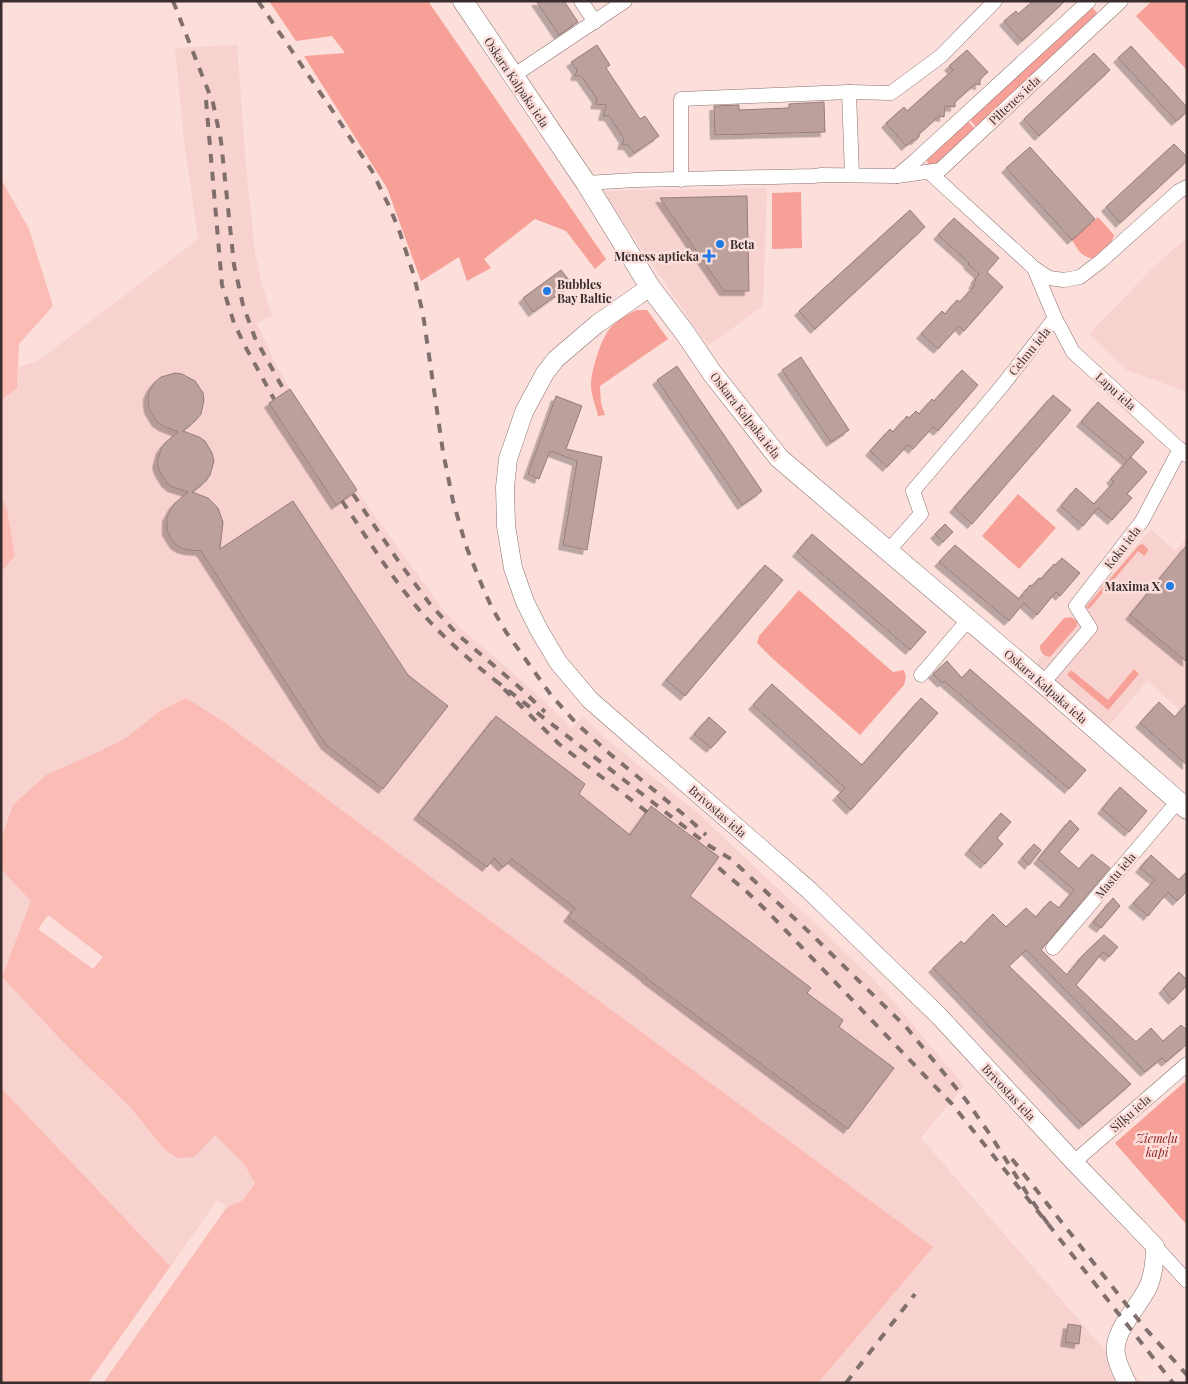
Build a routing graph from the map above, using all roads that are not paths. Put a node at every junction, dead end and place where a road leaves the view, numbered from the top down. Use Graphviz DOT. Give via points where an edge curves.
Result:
graph roads {
  1 [pos="463,1"];
  2 [pos="581,1"];
  3 [pos="624,1"];
  4 [pos="995,1"];
  5 [pos="1089,1"];
  6 [pos="1121,1"];
  7 [pos="595,22"];
  8 [pos="513,76"];
  9 [pos="849,92"];
  10 [pos="929,172"];
  11 [pos="852,174"];
  12 [pos="897,176"];
  13 [pos="681,180"];
  14 [pos="586,183"];
  15 [pos="1187,187"];
  16 [pos="1034,268"];
  17 [pos="650,287"];
  18 [pos="1055,318"];
  19 [pos="1184,452"];
  20 [pos="888,551"];
  21 [pos="968,620"];
  22 [pos="921,675"];
  23 [pos="1042,683"];
  24 [pos="1182,805"];
  25 [pos="1053,948"];
  26 [pos="1187,1064"];
  27 [pos="1074,1162"];
  28 [pos="1155,1246"];
  29 [pos="1187,1281"];
  30 [pos="1127,1383"];
  1 -- 8 [label="main road, Oskara Kalpaka iela"];
  2 -- 7 [label="street"];
  3 -- 7 [label="street"];
  4 -- 9 [label="street" via="941,56 891,92"];
  5 -- 12 [label="street, Piltenes iela"];
  6 -- 10 [label="street, Piltenes iela" via="940,170"];
  7 -- 8 [label="street"];
  8 -- 14 [label="main road, Oskara Kalpaka iela"];
  9 -- 11 [label="street"];
  9 -- 13 [label="street" via="681,99"];
  10 -- 12 [label="street, Piltenes iela"];
  10 -- 16 [label="street"];
  11 -- 12 [label="street, Piltenes iela"];
  11 -- 13 [label="street, Piltenes iela"];
  13 -- 14 [label="street, Piltenes iela"];
  14 -- 17 [label="main road, Oskara Kalpaka iela"];
  15 -- 16 [label="street" via="1080,277 1049,278"];
  16 -- 18 [label="street, Celmu iela"];
  17 -- 20 [label="main road, Oskara Kalpaka iela" via="779,458"];
  17 -- 27 [label="street, Brīvostas iela" via="597,324 556,359 541,379 524,412 508,459 506,526 513,568 525,602 558,662 590,700 809,890 939,1016"];
  18 -- 19 [label="street, Lapu iela" via="1073,352"];
  18 -- 20 [label="street, Celmu iela" via="913,491 921,514"];
  19 -- 23 [label="street, Koku iela" via="1142,521 1076,606 1090,628"];
  20 -- 21 [label="main road, Oskara Kalpaka iela"];
  21 -- 22 [label="street"];
  21 -- 23 [label="main road, Oskara Kalpaka iela"];
  23 -- 24 [label="main road, Oskara Kalpaka iela"];
  24 -- 25 [label="street, Mastu iela"];
  26 -- 27 [label="street, Siļķu iela"];
  27 -- 28 [label="street, Brīvostas iela"];
  28 -- 29 [label="street, Brīvostas iela"];
  28 -- 30 [label="street" via="1149,1286 1118,1334 1115,1353"];
}
